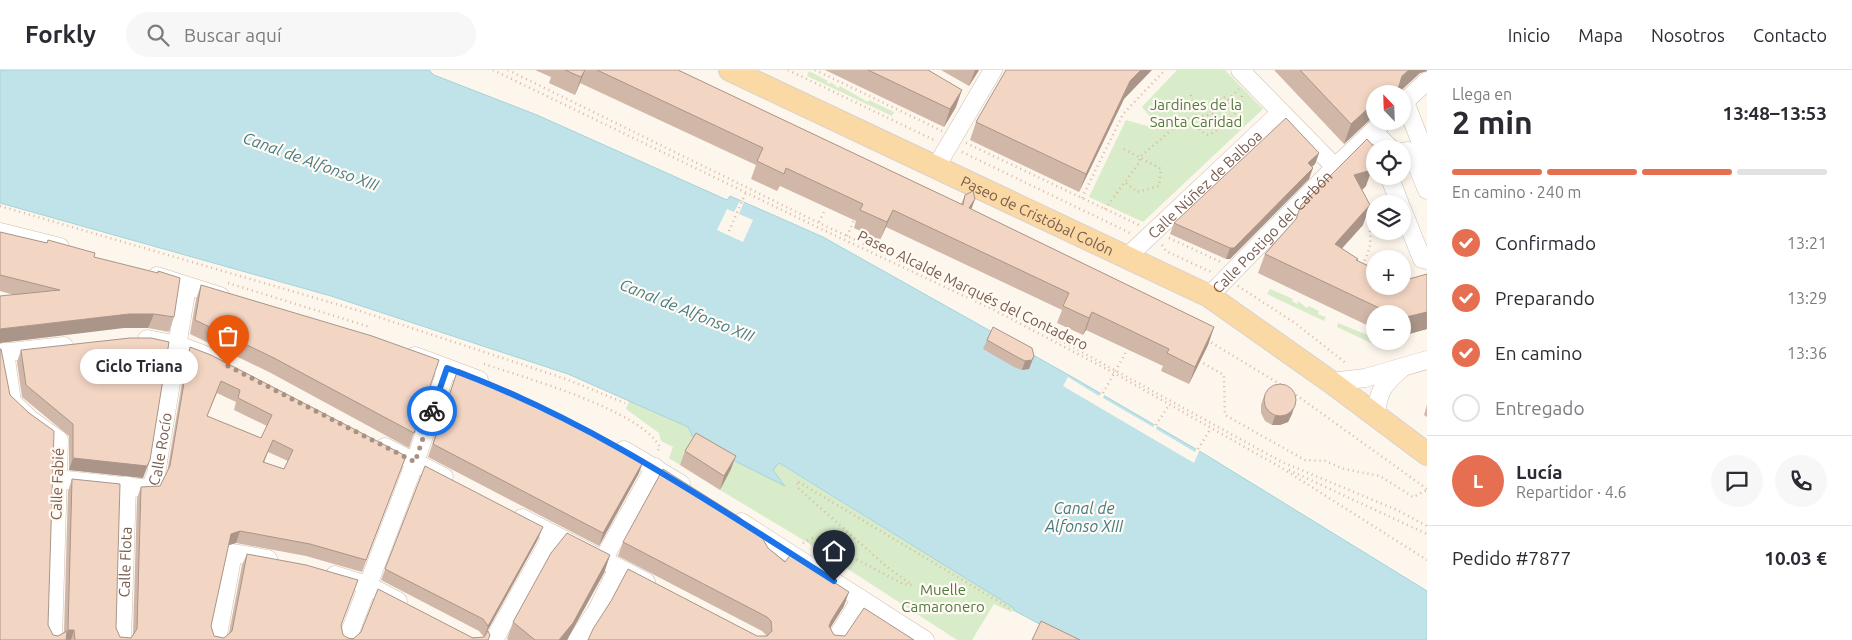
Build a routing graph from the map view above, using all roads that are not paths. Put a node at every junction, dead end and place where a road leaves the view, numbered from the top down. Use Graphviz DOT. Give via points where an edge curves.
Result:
graph roads {
  1 [pos="993,70"];
  2 [pos="735,71"];
  3 [pos="1241,78"];
  4 [pos="1427,81"];
  5 [pos="1411,96"];
  6 [pos="1282,112"];
  7 [pos="1411,120"];
  8 [pos="1375,130"];
  9 [pos="1411,152"];
  10 [pos="1427,158"];
  11 [pos="936,167"];
  12 [pos="1335,167"];
  13 [pos="1427,190"];
  14 [pos="0,232"];
  15 [pos="1411,232"];
  16 [pos="75,252"];
  17 [pos="1128,256"];
  18 [pos="1427,260"];
  19 [pos="141,271"];
  20 [pos="188,286"];
  21 [pos="1209,296"];
  22 [pos="233,300"];
  23 [pos="133,339"];
  24 [pos="79,344"];
  25 [pos="178,345"];
  26 [pos="402,351"];
  27 [pos="3,352"];
  28 [pos="1427,360"];
  29 [pos="229,366"];
  30 [pos="1403,366"];
  31 [pos="447,368"];
  32 [pos="1331,382"];
  33 [pos="492,386"];
  34 [pos="1376,416"];
  35 [pos="370,440"];
  36 [pos="611,443"];
  37 [pos="1427,454"];
  38 [pos="656,460"];
  39 [pos="415,462"];
  40 [pos="127,485"];
  41 [pos="458,485"];
  42 [pos="54,486"];
  43 [pos="696,493"];
  44 [pos="510,512"];
  45 [pos="728,514"];
  46 [pos="553,534"];
  47 [pos="286,562"];
  48 [pos="610,564"];
  49 [pos="322,572"];
  50 [pos="367,585"];
  51 [pos="661,590"];
  52 [pos="861,599"];
  53 [pos="417,610"];
  54 [pos="53,640"];
  55 [pos="122,640"];
  56 [pos="217,640"];
  57 [pos="347,640"];
  58 [pos="494,640"];
  59 [pos="577,640"];
  60 [pos="835,640"];
  61 [pos="925,640"];
  1 -- 11 [label="street" via="968,99"];
  2 -- 11 [label="main road, Paseo de Cristóbal Colón"];
  3 -- 6 [label="street"];
  4 -- 5 [label="street"];
  6 -- 12 [label="street"];
  6 -- 17 [label="street, Calle Núñez de Balboa"];
  7 -- 10 [label="street"];
  8 -- 12 [label="street, Calle Postigo del Carbón"];
  9 -- 13 [label="street"];
  11 -- 17 [label="main road, Paseo de Cristóbal Colón"];
  12 -- 21 [label="street, Calle Postigo del Carbón"];
  14 -- 16 [label="street"];
  15 -- 18 [label="street" via="1422,259"];
  17 -- 21 [label="main road, Paseo de Cristóbal Colón"];
  19 -- 20 [label="street"];
  20 -- 22 [label="street"];
  20 -- 25 [label="street"];
  21 -- 32 [label="main road, Paseo de Cristóbal Colón"];
  23 -- 25 [label="street"];
  24 -- 27 [label="street"];
  25 -- 29 [label="street"];
  25 -- 40 [label="street, Calle Rocío" via="154,482 150,489"];
  26 -- 31 [label="street"];
  27 -- 42 [label="street, Calle Fabié" via="12,402 30,420 59,440"];
  28 -- 30 [label="street"];
  30 -- 32 [label="street" via="1364,378"];
  30 -- 34 [label="street" via="1378,395"];
  31 -- 33 [label="street"];
  31 -- 39 [label="street"];
  32 -- 34 [label="main road, Paseo de Cristóbal Colón"];
  34 -- 37 [label="main road, Paseo de Cristóbal Colón"];
  35 -- 39 [label="street"];
  36 -- 38 [label="street"];
  38 -- 43 [label="street"];
  38 -- 48 [label="street"];
  39 -- 41 [label="street"];
  39 -- 50 [label="street"];
  40 -- 42 [label="street, Calle Rocío"];
  40 -- 55 [label="street, Calle Flota"];
  42 -- 54 [label="street, Calle Fabié"];
  44 -- 46 [label="street"];
  45 -- 52 [label="street"];
  46 -- 48 [label="street"];
  46 -- 58 [label="street"];
  47 -- 56 [label="street" via="233,553"];
  48 -- 51 [label="street"];
  48 -- 59 [label="street" via="597,610"];
  49 -- 50 [label="street"];
  50 -- 53 [label="street"];
  50 -- 57 [label="street"];
  52 -- 60 [label="street"];
  52 -- 61 [label="street"];
}
